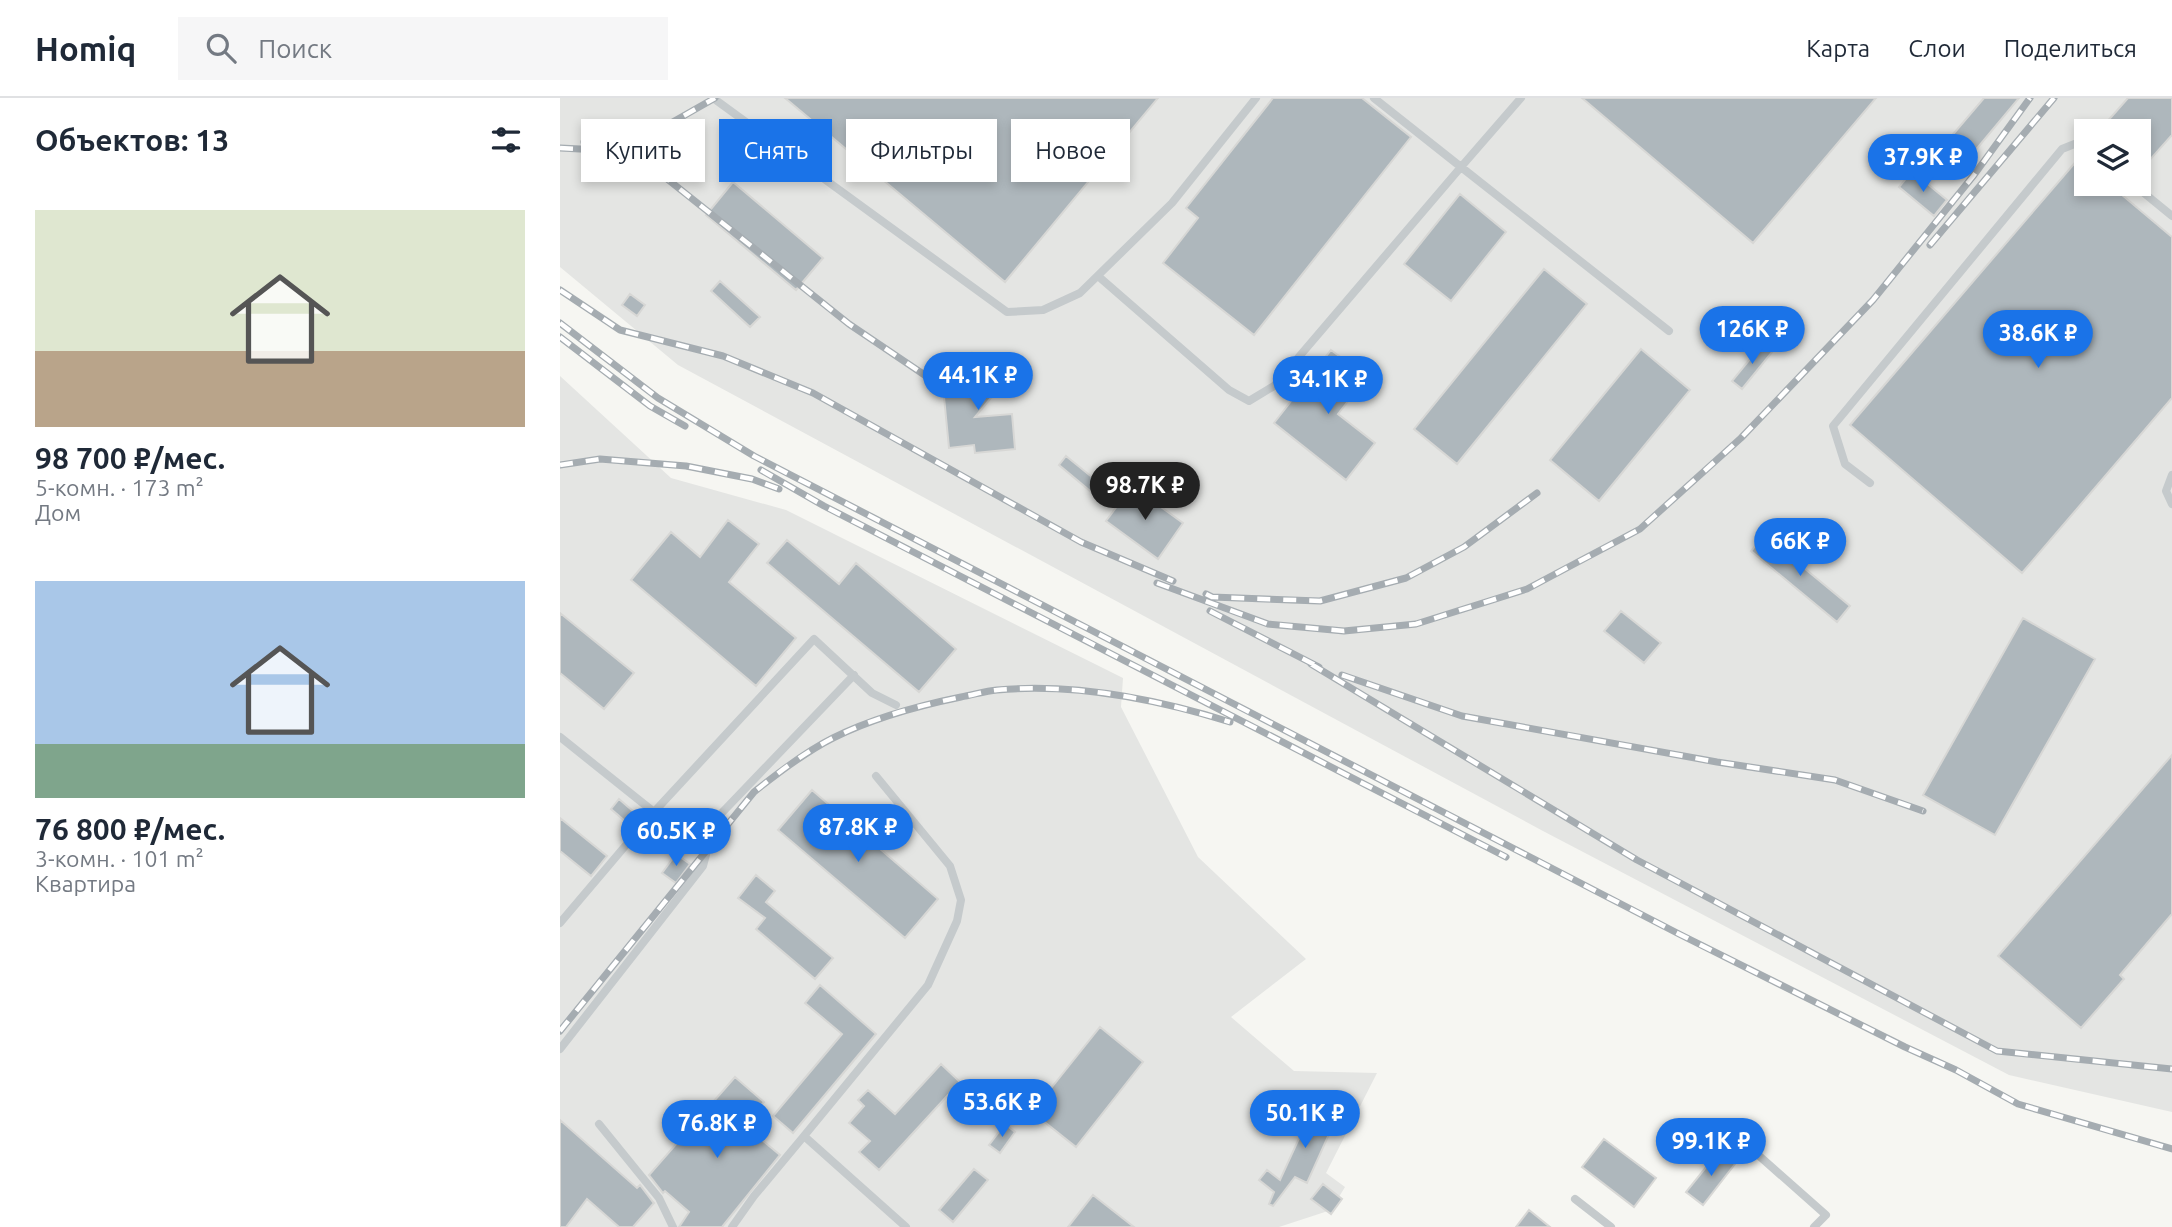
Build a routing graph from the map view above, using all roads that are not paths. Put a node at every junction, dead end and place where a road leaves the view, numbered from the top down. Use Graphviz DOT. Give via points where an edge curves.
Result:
graph roads {
  1 [pos="713,98"];
  2 [pos="1256,98"];
  3 [pos="1374,98"];
  4 [pos="1521,98"];
  5 [pos="2074,144"];
  6 [pos="1461,167"];
  7 [pos="2148,196"];
  8 [pos="2172,216"];
  9 [pos="1098,275"];
  10 [pos="1669,331"];
  11 [pos="2172,475"];
  12 [pos="1870,483"];
  13 [pos="2172,504"];
  14 [pos="854,675"];
  15 [pos="896,705"];
  16 [pos="560,737"];
  17 [pos="876,776"];
  18 [pos="654,811"];
  19 [pos="560,923"];
  20 [pos="560,1049"];
  21 [pos="599,1124"];
  22 [pos="804,1136"];
  23 [pos="1739,1138"];
  24 [pos="1575,1199"];
  25 [pos="673,1227"];
  26 [pos="732,1227"];
  27 [pos="906,1227"];
  28 [pos="1611,1227"];
  29 [pos="1814,1227"];
  1 -- 9 [label="lane" via="1007,312 1043,310 1080,293"];
  2 -- 9 [label="lane" via="1172,203"];
  3 -- 6 [label="lane"];
  4 -- 6 [label="lane"];
  5 -- 12 [label="lane" via="2062,149 1833,426 1845,464"];
  6 -- 9 [label="lane" via="1274,386 1249,401 1229,390"];
  6 -- 10 [label="lane"];
  7 -- 8 [label="lane"];
  11 -- 13 [label="lane" via="2166,491"];
  14 -- 15 [label="lane" via="872,693"];
  14 -- 18 [label="lane" via="814,639"];
  14 -- 20 [label="lane" via="715,820 703,866"];
  16 -- 18 [label="lane"];
  17 -- 22 [label="lane" via="950,866 961,900 957,921 928,985"];
  18 -- 19 [label="lane"];
  21 -- 25 [label="lane" via="659,1198"];
  22 -- 26 [label="lane"];
  22 -- 27 [label="lane"];
  23 -- 29 [label="lane" via="1826,1214"];
  24 -- 28 [label="lane"];
}
